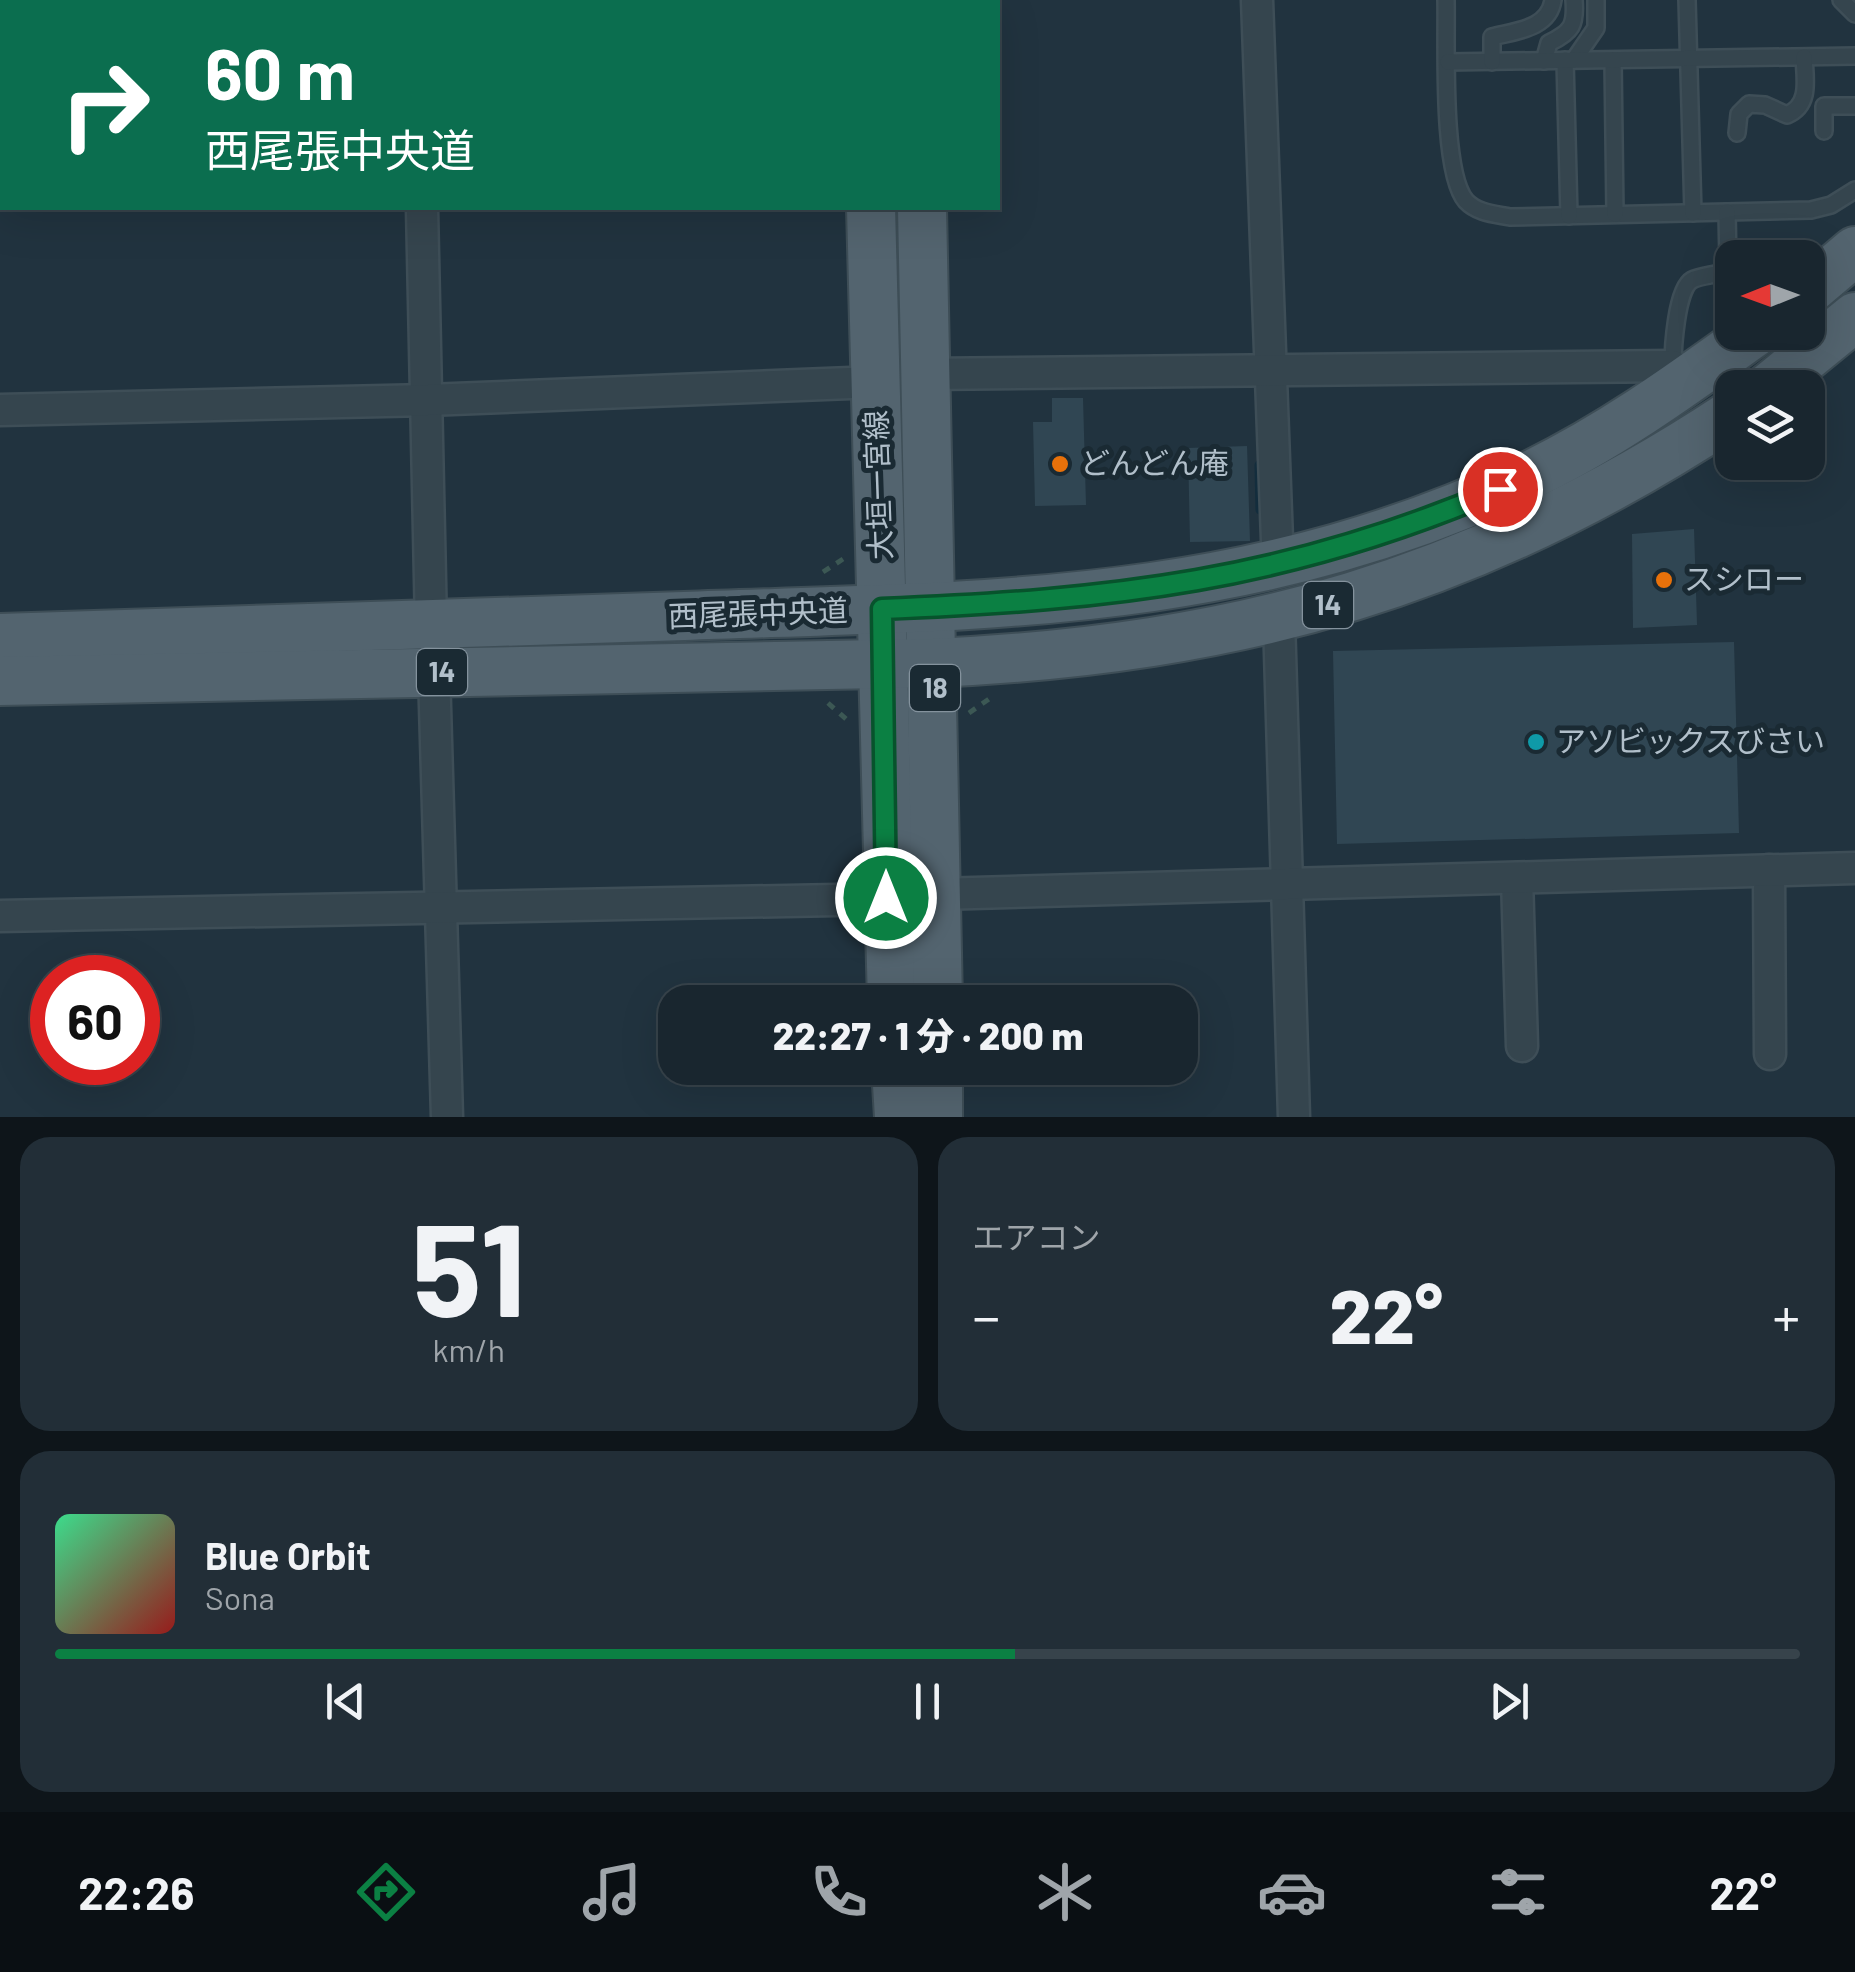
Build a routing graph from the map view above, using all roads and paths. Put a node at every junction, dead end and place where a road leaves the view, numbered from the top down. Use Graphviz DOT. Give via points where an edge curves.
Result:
graph roads {
  1 [pos="1258,0"];
  2 [pos="1446,0"];
  3 [pos="1554,0"];
  4 [pos="1574,0"];
  5 [pos="1596,0"];
  6 [pos="1687,0"];
  7 [pos="1841,0"];
  8 [pos="1855,14"];
  9 [pos="1804,56"];
  10 [pos="1855,56"];
  11 [pos="1689,58"];
  12 [pos="1570,60"];
  13 [pos="1613,60"];
  14 [pos="1544,61"];
  15 [pos="1448,62"];
  16 [pos="1492,62"];
  17 [pos="1855,106"];
  18 [pos="1824,130"];
  19 [pos="1737,132"];
  20 [pos="1855,190"];
  21 [pos="422,210"];
  22 [pos="871,210"];
  23 [pos="922,210"];
  24 [pos="1727,212"];
  25 [pos="1693,213"];
  26 [pos="1614,214"];
  27 [pos="1570,216"];
  28 [pos="1855,251"];
  29 [pos="1825,277"];
  30 [pos="1855,317"];
  31 [pos="1723,350"];
  32 [pos="1833,354"];
  33 [pos="1268,368"];
  34 [pos="1802,370"];
  35 [pos="926,374"];
  36 [pos="1679,375"];
  37 [pos="876,382"];
  38 [pos="428,400"];
  39 [pos="0,410"];
  40 [pos="1715,425"];
  41 [pos="846,550"];
  42 [pos="1278,566"];
  43 [pos="810,579"];
  44 [pos="933,608"];
  45 [pos="882,609"];
  46 [pos="1279,620"];
  47 [pos="0,638"];
  48 [pos="433,649"];
  49 [pos="934,664"];
  50 [pos="884,665"];
  51 [pos="0,681"];
  52 [pos="991,697"];
  53 [pos="827,702"];
  54 [pos="963,717"];
  55 [pos="854,725"];
  56 [pos="1855,868"];
  57 [pos="1769,870"];
  58 [pos="1517,878"];
  59 [pos="1286,884"];
  60 [pos="938,894"];
  61 [pos="886,898"];
  62 [pos="441,904"];
  63 [pos="0,916"];
  64 [pos="891,985"];
  65 [pos="938,985"];
  66 [pos="1522,1046"];
  67 [pos="1770,1054"];
  68 [pos="897,1085"];
  69 [pos="938,1085"];
  70 [pos="447,1117"];
  71 [pos="898,1117"];
  72 [pos="938,1117"];
  73 [pos="1294,1117"];
  1 -- 33 [label="street"];
  2 -- 15 [label="lane"];
  3 -- 16 [label="lane" via="1542,21 1492,37"];
  4 -- 14 [label="lane" via="1576,23 1549,43"];
  5 -- 12 [label="lane" via="1596,28"];
  6 -- 11 [label="lane"];
  7 -- 8 [label="lane"];
  9 -- 10 [label="lane"];
  9 -- 11 [label="lane"];
  9 -- 19 [label="lane" via="1799,108 1787,115 1748,104"];
  11 -- 13 [label="lane"];
  11 -- 25 [label="lane"];
  12 -- 13 [label="lane"];
  12 -- 14 [label="lane"];
  12 -- 27 [label="lane"];
  13 -- 26 [label="lane"];
  14 -- 16 [label="lane"];
  15 -- 16 [label="lane"];
  15 -- 27 [label="lane" via="1451,158 1468,204 1510,217"];
  17 -- 18 [label="lane" via="1824,106"];
  20 -- 24 [label="lane" via="1811,210"];
  21 -- 38 [label="street"];
  22 -- 37 [label="main road, 大垣一宮線 / 18"];
  23 -- 35 [label="main road, 大垣一宮線 / 18"];
  24 -- 25 [label="lane"];
  24 -- 36 [label="lane" via="1723,272 1686,287 1673,338"];
  25 -- 26 [label="lane"];
  26 -- 27 [label="lane"];
  28 -- 29 [label="main road"];
  30 -- 32 [label="main road"];
  31 -- 36 [label="main road, 西尾張中央道 / 14"];
  32 -- 34 [label="main road"];
  33 -- 35 [label="street"];
  33 -- 36 [label="street"];
  33 -- 42 [label="street"];
  35 -- 44 [label="main road, 大垣一宮線 / 18"];
  36 -- 42 [label="main road, 西尾張中央道 / 14" via="1593,442 1525,478 1448,511"];
  37 -- 38 [label="street"];
  37 -- 45 [label="main road, 大垣一宮線 / 18"];
  38 -- 39 [label="street"];
  38 -- 48 [label="street"];
  40 -- 46 [label="main road, 西尾張中央道 / 14" via="1540,525 1385,588"];
  41 -- 43 [label="path" via="841,562"];
  42 -- 44 [label="main road, 西尾張中央道 / 14" via="1067,600"];
  44 -- 45 [label="main road, 西尾張中央道 / 14"];
  44 -- 49 [label="main road, 大垣一宮線 / 18"];
  45 -- 48 [label="main road, 西尾張中央道 / 14"];
  45 -- 50 [label="main road, 大垣一宮線 / 18"];
  46 -- 49 [label="main road, 西尾張中央道 / 14" via="1098,652"];
  46 -- 59 [label="street"];
  47 -- 48 [label="main road, 西尾張中央道 / 14"];
  48 -- 50 [label="main road, 西尾張中央道 / 14"];
  48 -- 51 [label="main road, 西尾張中央道 / 14"];
  48 -- 62 [label="street"];
  49 -- 50 [label="main road, 西尾張中央道 / 14"];
  49 -- 60 [label="main road, 大垣一宮線 / 18"];
  50 -- 61 [label="main road, 大垣一宮線 / 18"];
  52 -- 54 [label="path"];
  53 -- 55 [label="path"];
  56 -- 57 [label="street"];
  57 -- 58 [label="street"];
  57 -- 67 [label="street"];
  58 -- 59 [label="street"];
  58 -- 66 [label="street"];
  59 -- 60 [label="street"];
  59 -- 73 [label="street"];
  60 -- 65 [label="main road, 大垣一宮線 / 18"];
  61 -- 62 [label="street"];
  61 -- 64 [label="main road, 大垣一宮線 / 18"];
  62 -- 63 [label="street"];
  62 -- 70 [label="street"];
  68 -- 71 [label="main road"];
  69 -- 72 [label="main road"];
}
